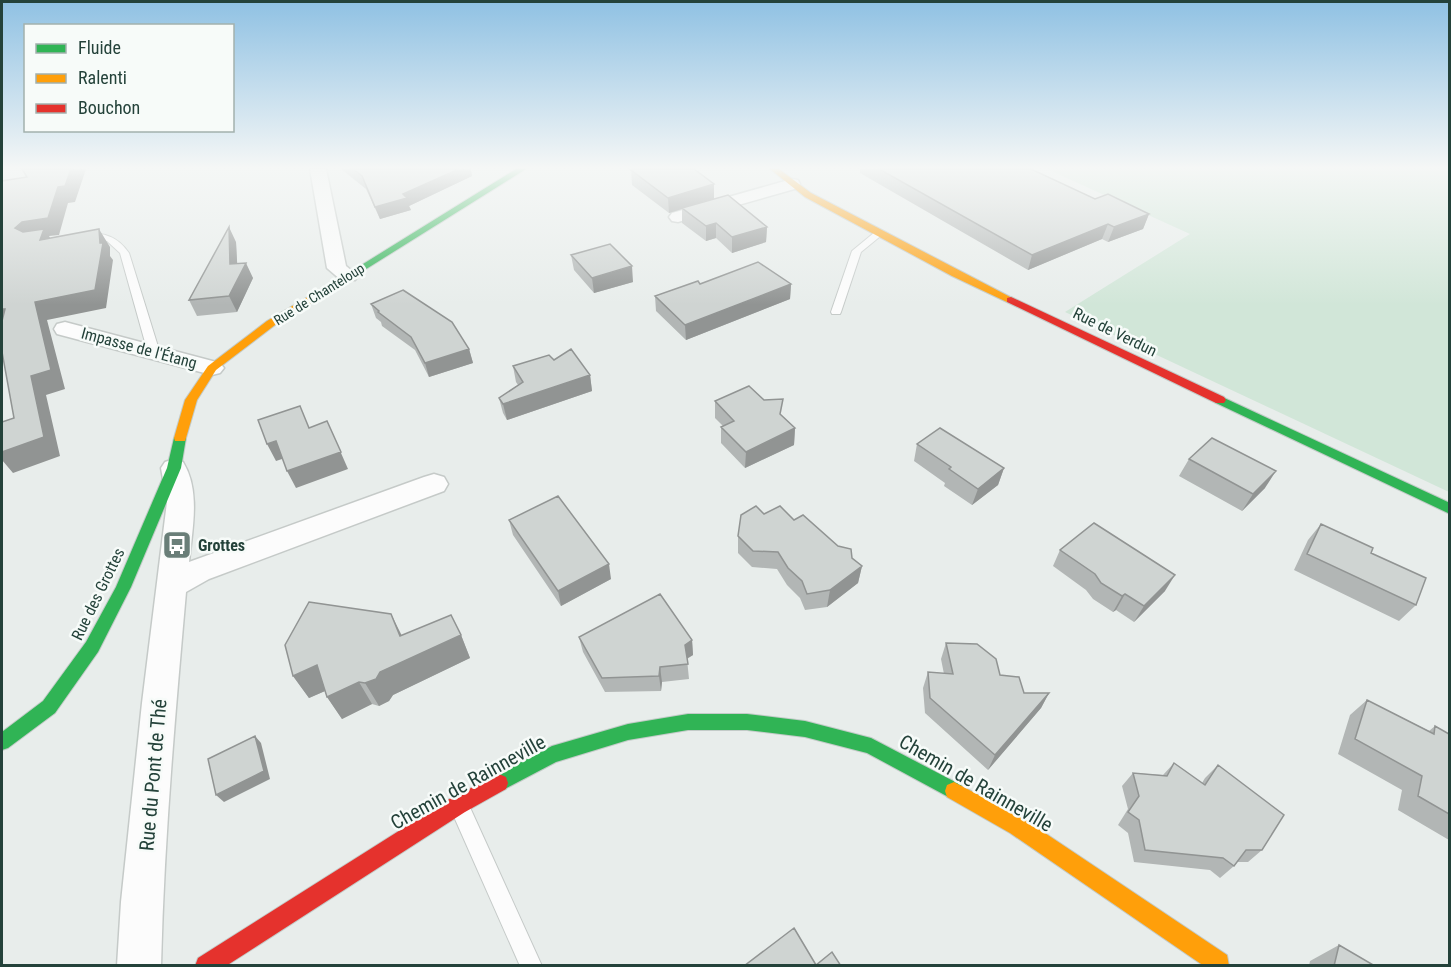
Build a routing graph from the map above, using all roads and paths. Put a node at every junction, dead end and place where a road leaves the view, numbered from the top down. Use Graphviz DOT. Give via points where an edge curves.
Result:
graph roads {
  1 [pos="327,214"];
  2 [pos="449,214"];
  3 [pos="685,214"];
  4 [pos="842,214"];
  5 [pos="678,217"];
  6 [pos="878,234"];
  7 [pos="79,237"];
  8 [pos="348,276"];
  9 [pos="836,312"];
  10 [pos="65,329"];
  11 [pos="154,352"];
  12 [pos="212,368"];
  13 [pos="174,468"];
  14 [pos="434,484"];
  15 [pos="1449,509"];
  16 [pos="173,585"];
  17 [pos="2,742"];
  18 [pos="458,806"];
  19 [pos="1219,963"];
  20 [pos="140,966"];
  21 [pos="206,966"];
  22 [pos="531,966"];
  1 -- 8 [label="street" via="337,268"];
  2 -- 8 [label="street, Rue de Chanteloup"];
  3 -- 5 [label="street"];
  4 -- 6 [label="street, Rue de Verdun"];
  6 -- 9 [label="lane" via="857,251"];
  6 -- 15 [label="street, Rue de Verdun"];
  7 -- 11 [label="lane" via="101,234 116,242 128,256"];
  8 -- 12 [label="street, Rue de Chanteloup" via="271,323"];
  10 -- 11 [label="street, Impasse de l'Étang"];
  11 -- 12 [label="street, Impasse de l'Étang"];
  12 -- 13 [label="street, Rue de Chanteloup" via="191,400"];
  13 -- 16 [label="street, Rue du Pont de Thé" via="181,502"];
  13 -- 17 [label="street, Rue des Grottes" via="123,586 92,646 49,706"];
  14 -- 16 [label="street" via="198,571"];
  16 -- 20 [label="street, Rue du Pont de Thé" via="164,643"];
  18 -- 19 [label="street, Chemin de Rainneville" via="552,755 628,732 688,722 747,722 805,729 871,746 1017,825"];
  18 -- 21 [label="street, Chemin de Rainneville"];
  18 -- 22 [label="lane"];
}
